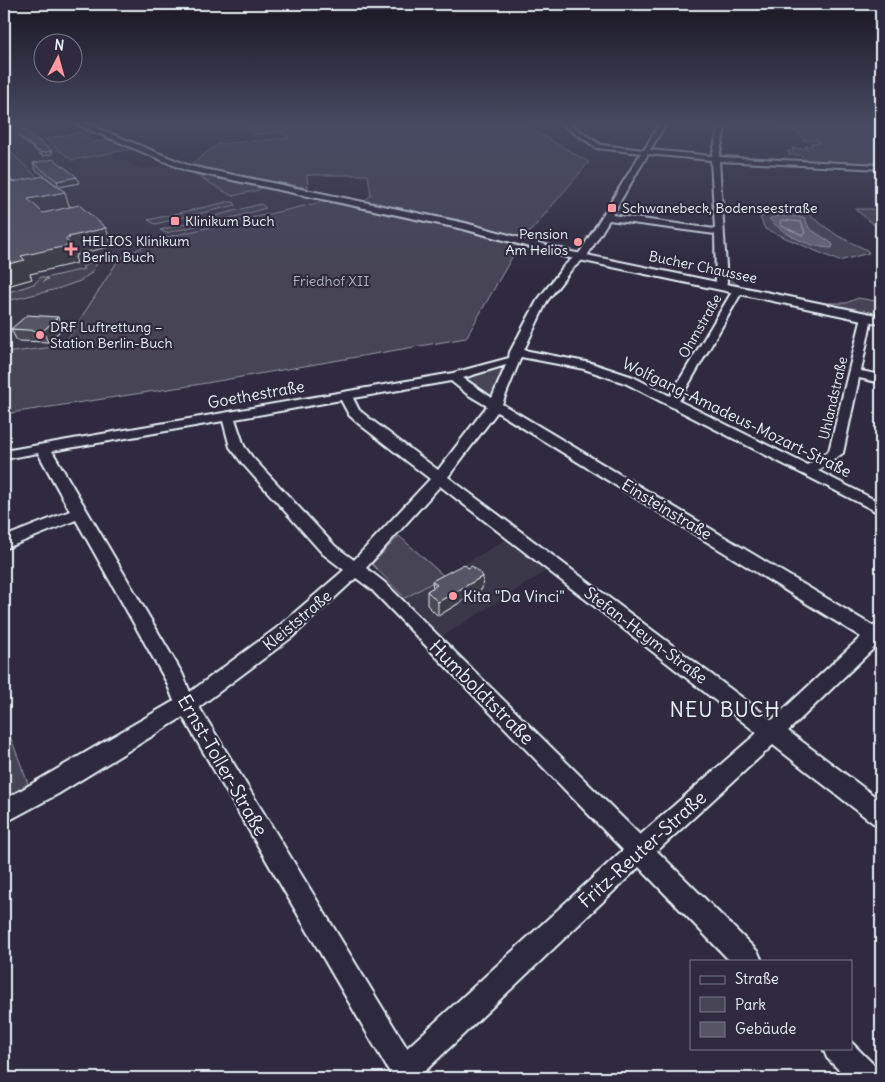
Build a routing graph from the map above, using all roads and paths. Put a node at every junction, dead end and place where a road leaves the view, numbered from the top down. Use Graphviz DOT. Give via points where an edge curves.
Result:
graph roads {
  1 [pos="215,173"];
  2 [pos="633,173"];
  3 [pos="716,173"];
  4 [pos="606,218"];
  5 [pos="719,232"];
  6 [pos="580,257"];
  7 [pos="721,286"];
  8 [pos="738,290"];
  9 [pos="867,317"];
  10 [pos="881,320"];
  11 [pos="514,356"];
  12 [pos="855,373"];
  13 [pos="454,377"];
  14 [pos="881,379"];
  15 [pos="345,396"];
  16 [pos="672,401"];
  17 [pos="495,404"];
  18 [pos="228,417"];
  19 [pos="45,448"];
  20 [pos="4,455"];
  21 [pos="808,471"];
  22 [pos="440,478"];
  23 [pos="881,508"];
  24 [pos="80,513"];
  25 [pos="4,543"];
  26 [pos="356,569"];
  27 [pos="879,635"];
  28 [pos="188,703"];
  29 [pos="773,732"];
  30 [pos="4,812"];
  31 [pos="881,815"];
  32 [pos="639,851"];
  33 [pos="748,960"];
  34 [pos="839,1050"];
  35 [pos="407,1074"];
  36 [pos="867,1078"];
  1 -- 6 [label="main road, Bucher Chaussee" via="464,226"];
  2 -- 4 [label="street, Kleiststraße"];
  3 -- 5 [label="street"];
  4 -- 5 [label="street"];
  4 -- 6 [label="street, Kleiststraße"];
  5 -- 7 [label="street"];
  6 -- 7 [label="main road, Bucher Chaussee"];
  6 -- 11 [label="street, Kleiststraße" via="547,293"];
  7 -- 8 [label="main road, Bucher Chaussee"];
  8 -- 9 [label="main road, Bucher Chaussee"];
  8 -- 16 [label="street, Ohmstraße"];
  9 -- 10 [label="main road, Bucher Chaussee"];
  9 -- 12 [label="street, Uhlandstraße"];
  11 -- 13 [label="street, Goethestraße" via="476,372"];
  11 -- 16 [label="street, Wolfgang-Amadeus-Mozart-Straße" via="587,366 629,380"];
  11 -- 17 [label="street, Kleiststraße"];
  12 -- 14 [label="street"];
  12 -- 21 [label="street, Uhlandstraße" via="836,453"];
  13 -- 15 [label="street, Goethestraße"];
  13 -- 17 [label="street, Einsteinstraße" via="457,382"];
  15 -- 18 [label="street, Goethestraße"];
  15 -- 22 [label="street, Stefan-Heym-Straße" via="354,412 364,421"];
  16 -- 21 [label="street, Wolfgang-Amadeus-Mozart-Straße"];
  17 -- 22 [label="street, Kleiststraße"];
  17 -- 27 [label="street, Einsteinstraße"];
  18 -- 19 [label="street, Goethestraße"];
  18 -- 26 [label="street, Humboldtstraße" via="237,447 247,460 329,550"];
  19 -- 20 [label="street, Goethestraße"];
  19 -- 24 [label="street, Ernst-Toller-Straße"];
  21 -- 23 [label="street, Wolfgang-Amadeus-Mozart-Straße"];
  22 -- 26 [label="street, Kleiststraße"];
  22 -- 29 [label="street, Stefan-Heym-Straße"];
  24 -- 25 [label="street"];
  24 -- 28 [label="street, Ernst-Toller-Straße"];
  26 -- 28 [label="street, Kleiststraße" via="307,614"];
  26 -- 32 [label="street, Humboldtstraße" via="378,586"];
  27 -- 29 [label="street, Fritz-Reuter-Straße"];
  28 -- 30 [label="street, Kleiststraße" via="42,793"];
  28 -- 35 [label="street, Ernst-Toller-Straße" via="271,849"];
  29 -- 31 [label="street, Stefan-Heym-Straße"];
  29 -- 32 [label="street, Fritz-Reuter-Straße"];
  32 -- 33 [label="street, Humboldtstraße"];
  32 -- 35 [label="street, Fritz-Reuter-Straße"];
  34 -- 36 [label="street"];
}
